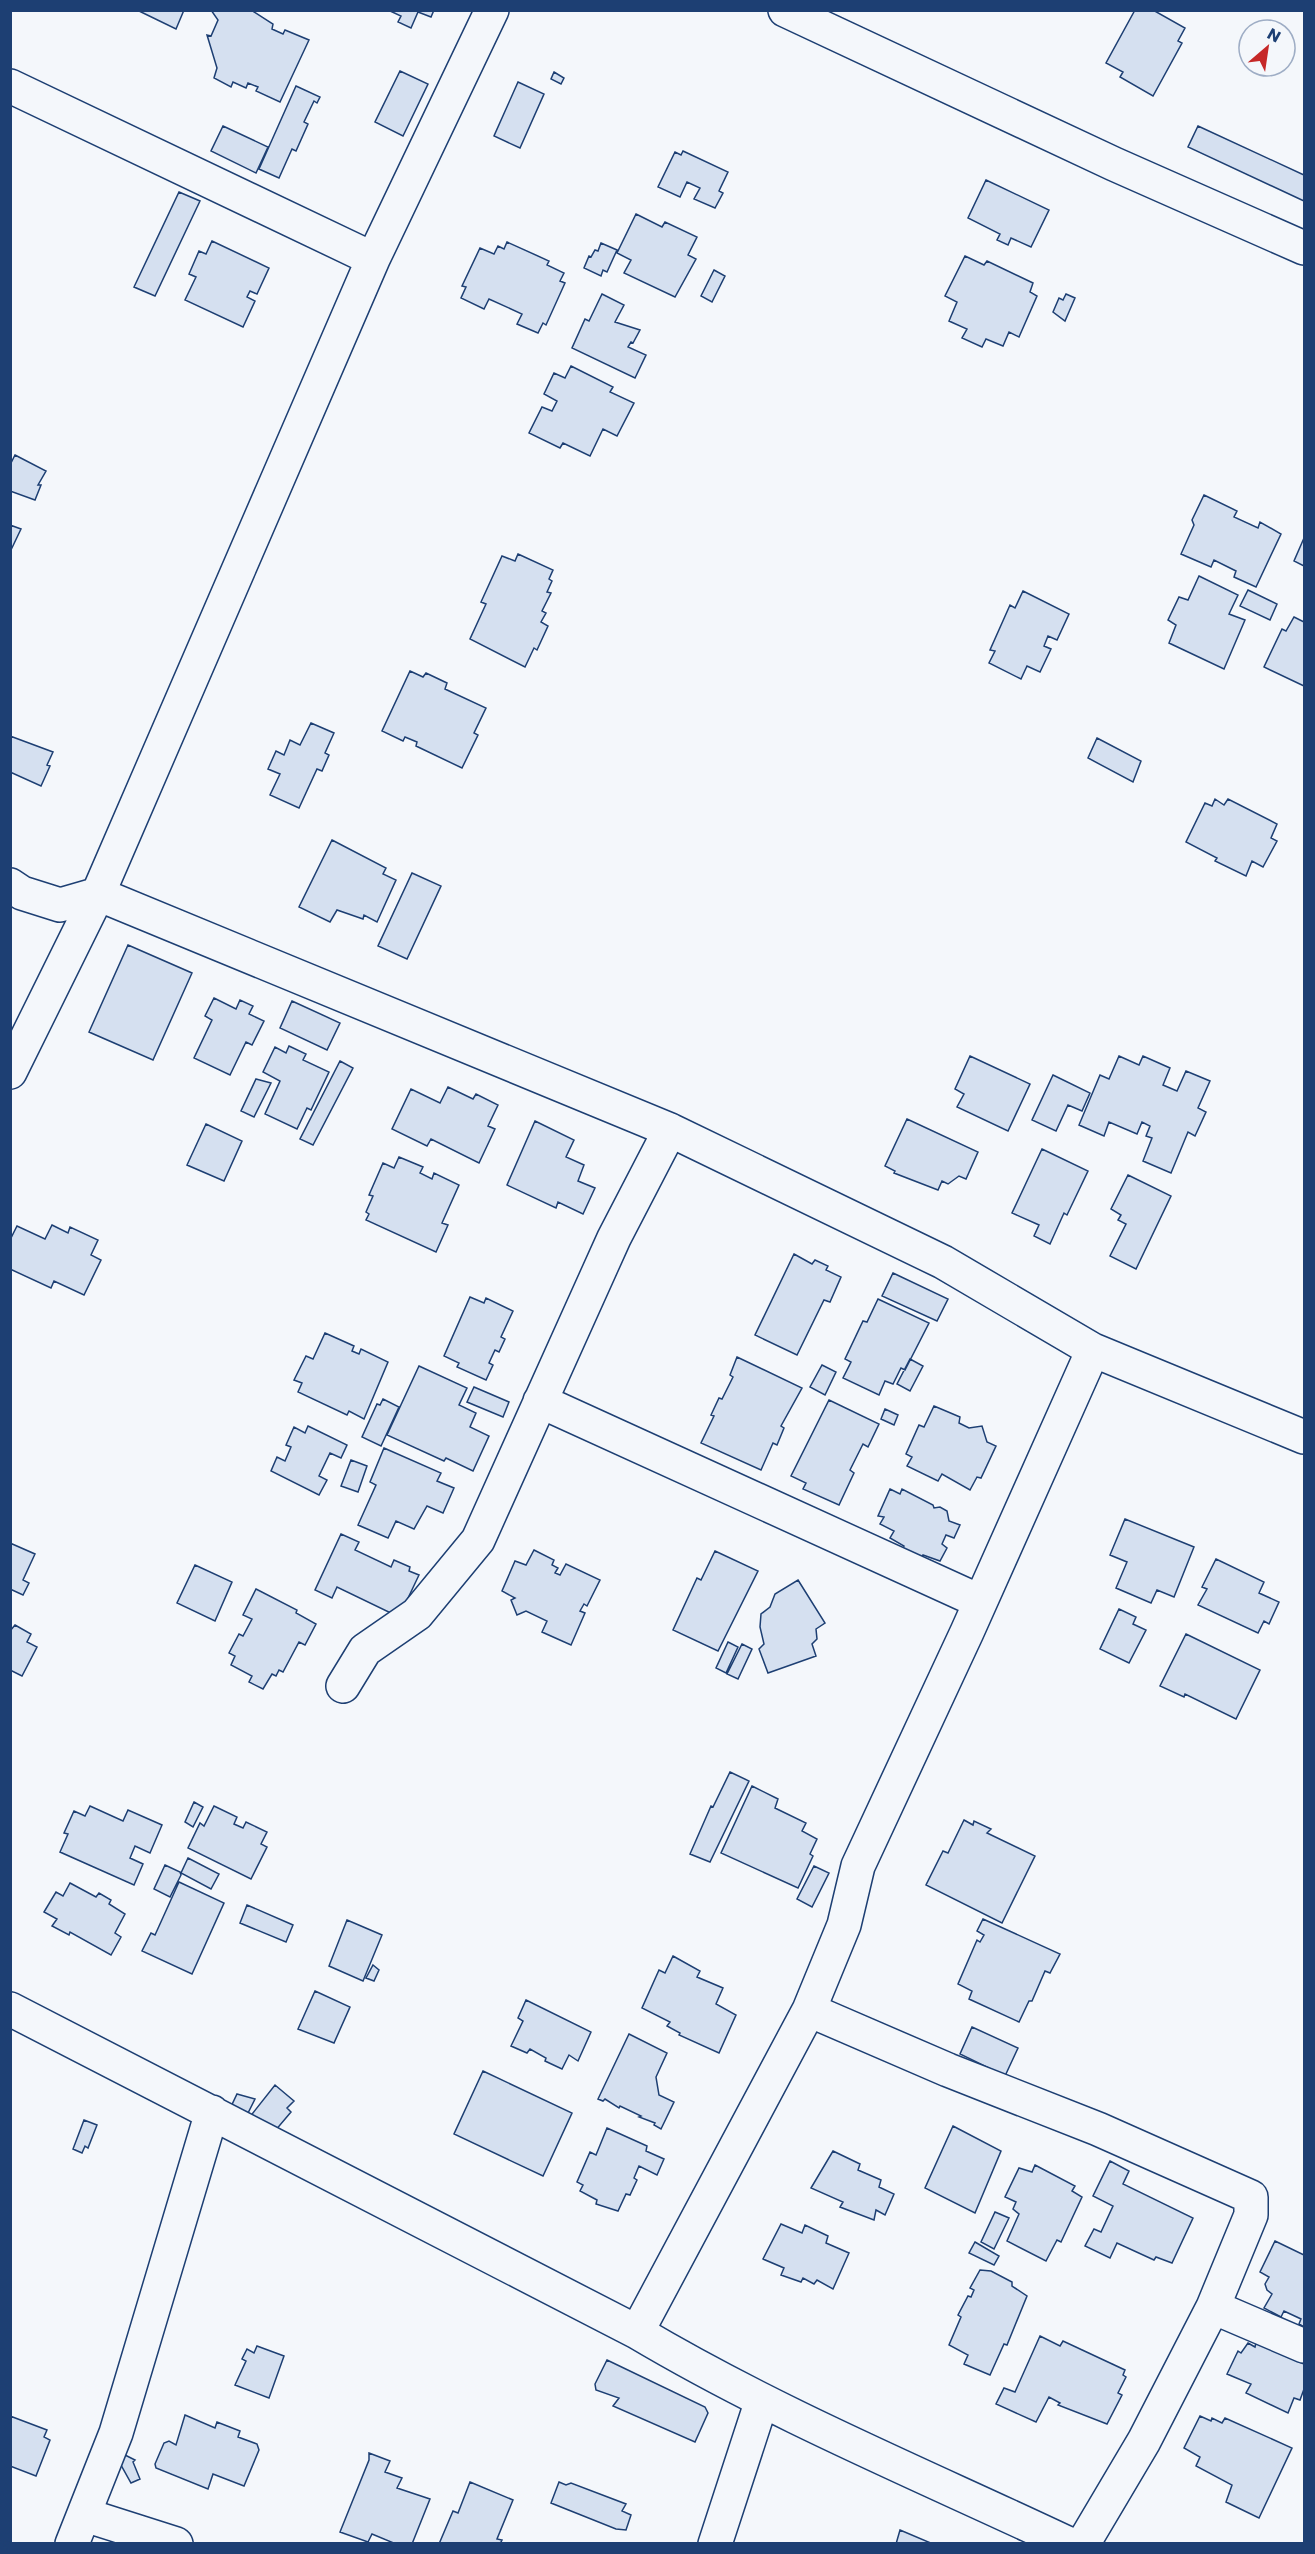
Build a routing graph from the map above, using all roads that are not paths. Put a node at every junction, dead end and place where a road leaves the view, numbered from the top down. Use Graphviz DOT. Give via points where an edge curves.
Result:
graph roads {
  1 [pos="492,10"];
  2 [pos="785,10"];
  3 [pos="12,92"];
  4 [pos="1305,248"];
  5 [pos="373,259"];
  6 [pos="10,885"];
  7 [pos="98,894"];
  8 [pos="10,1072"];
  9 [pos="670,1130"];
  10 [pos="1092,1350"];
  11 [pos="540,1401"];
  12 [pos="1305,1437"];
  13 [pos="979,1601"];
  14 [pos="343,1686"];
  15 [pos="10,2009"];
  16 [pos="809,2010"];
  17 [pos="212,2112"];
  18 [pos="1213,2307"];
  19 [pos="637,2332"];
  20 [pos="1305,2346"];
  21 [pos="762,2400"];
  22 [pos="78,2529"];
  23 [pos="176,2544"];
  24 [pos="715,2544"];
  25 [pos="1070,2544"];
  26 [pos="1083,2544"];
  1 -- 5 [label="street"];
  2 -- 4 [label="street" via="1114,164"];
  3 -- 5 [label="street"];
  5 -- 7 [label="street"];
  6 -- 7 [label="street" via="60,905"];
  7 -- 8 [label="street"];
  7 -- 9 [label="street"];
  9 -- 10 [label="street" via="943,1262"];
  9 -- 11 [label="street" via="614,1238"];
  10 -- 12 [label="street"];
  10 -- 13 [label="street"];
  11 -- 13 [label="street"];
  11 -- 14 [label="street" via="478,1540 417,1614 365,1650"];
  13 -- 16 [label="street" via="858,1866 844,1925"];
  15 -- 17 [label="street"];
  16 -- 18 [label="street" via="1098,2129 1251,2197 1251,2216"];
  16 -- 19 [label="street"];
  17 -- 19 [label="street"];
  17 -- 22 [label="street" via="116,2433"];
  18 -- 20 [label="street"];
  18 -- 26 [label="street" via="1144,2441"];
  19 -- 21 [label="street"];
  21 -- 24 [label="street"];
  21 -- 25 [label="street"];
  22 -- 23 [label="street"];
}
